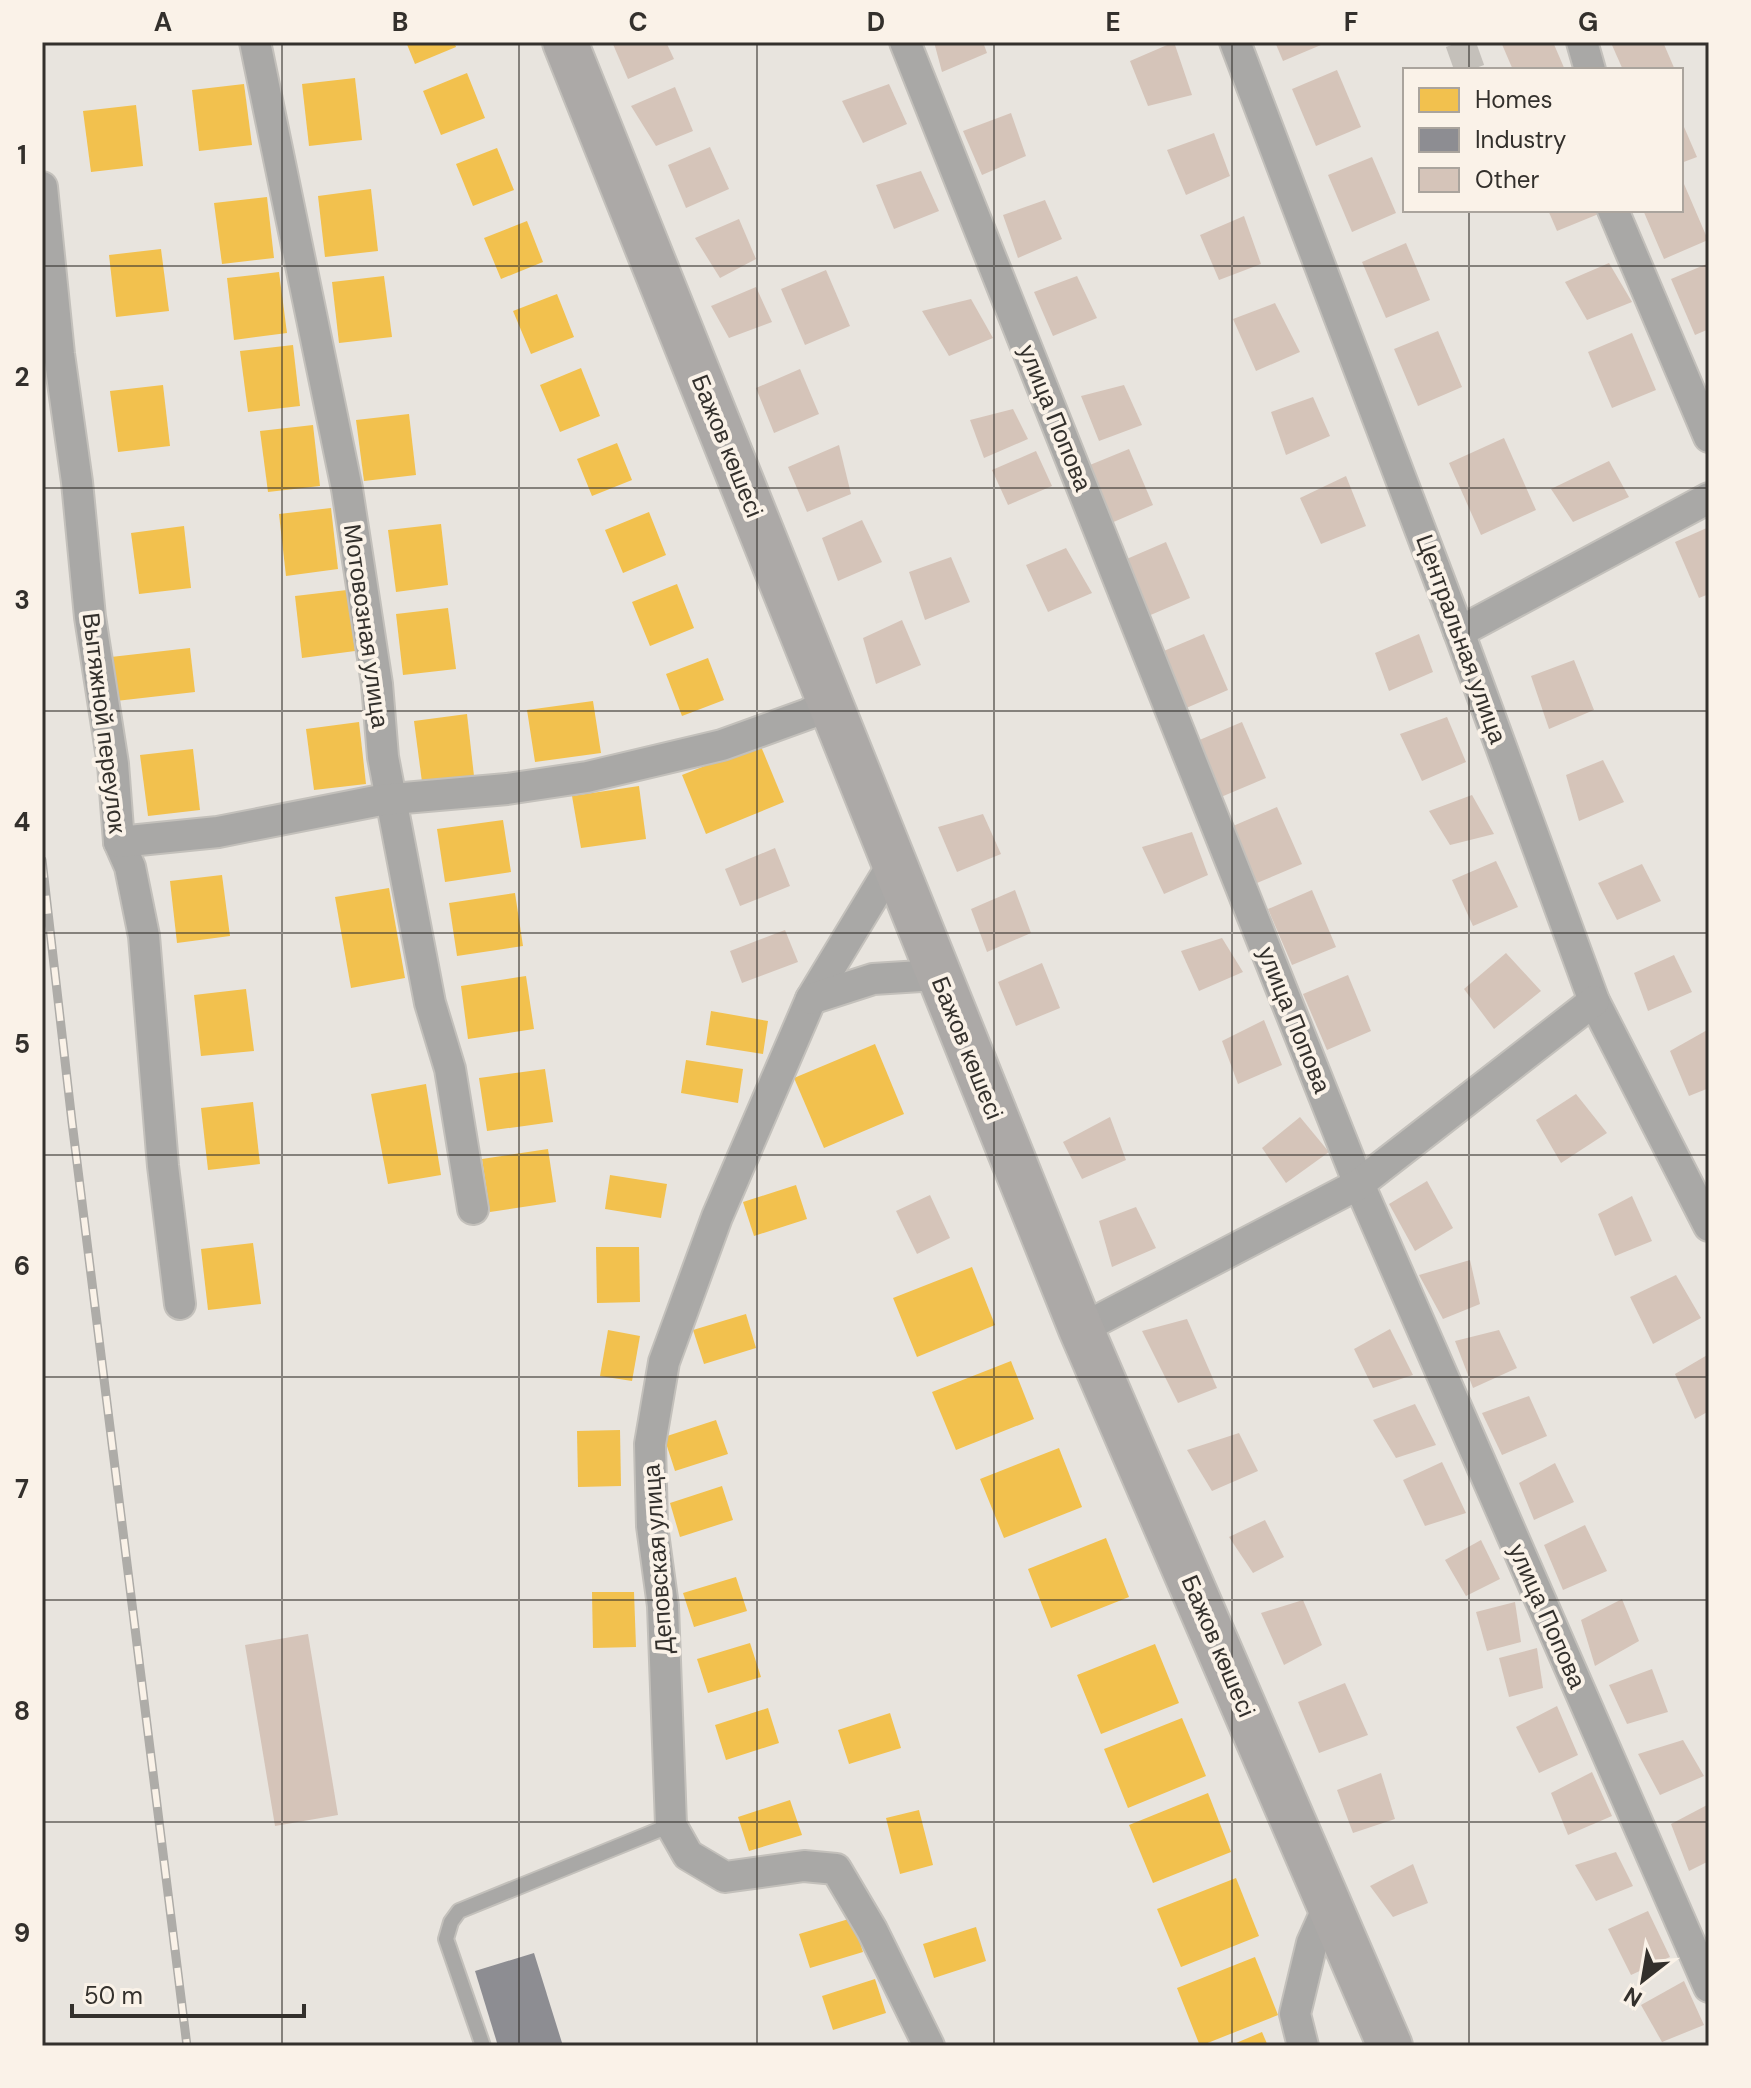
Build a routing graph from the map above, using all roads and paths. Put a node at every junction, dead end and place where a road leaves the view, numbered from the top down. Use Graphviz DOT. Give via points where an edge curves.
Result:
graph roads {
  1 [pos="255,42"];
  2 [pos="565,42"];
  3 [pos="905,42"];
  4 [pos="1235,42"];
  5 [pos="1582,42"];
  6 [pos="1589,68"];
  7 [pos="42,187"];
  8 [pos="1614,212"];
  9 [pos="1709,437"];
  10 [pos="1709,498"];
  11 [pos="1459,632"];
  12 [pos="830,702"];
  13 [pos="393,801"];
  14 [pos="119,842"];
  15 [pos="894,862"];
  16 [pos="850,938"];
  17 [pos="937,975"];
  18 [pos="873,979"];
  19 [pos="811,999"];
  20 [pos="1594,1001"];
  21 [pos="1359,1184"];
  22 [pos="473,1209"];
  23 [pos="1709,1226"];
  24 [pos="180,1304"];
  25 [pos="1081,1329"];
  26 [pos="671,1825"];
  27 [pos="1329,1905"];
  28 [pos="1709,1987"];
  29 [pos="483,2046"];
  30 [pos="929,2046"];
  31 [pos="1303,2046"];
  32 [pos="1390,2046"];
  1 -- 13 [label="street, Мотовозная улица" via="347,489"];
  2 -- 12 [label="main road, Бажов көшесі"];
  3 -- 21 [label="street, улица Попова"];
  4 -- 11 [label="street, Центральная улица"];
  5 -- 6 [label="street"];
  7 -- 14 [label="street, Вытяжной переулок"];
  8 -- 9 [label="street"];
  10 -- 11 [label="street"];
  11 -- 20 [label="street, Центральная улица"];
  12 -- 13 [label="street" via="722,745 639,766 507,789"];
  12 -- 15 [label="main road, Бажов көшесі"];
  13 -- 14 [label="street" via="218,832"];
  13 -- 22 [label="street, Мотовозная улица" via="430,1003 450,1069"];
  14 -- 24 [label="street, Вытяжной переулок" via="130,867 144,936"];
  15 -- 16 [label="street, Деповская улица"];
  15 -- 17 [label="main road, Бажов көшесі"];
  16 -- 18 [label="street" via="850,962"];
  16 -- 19 [label="street, Деповская улица"];
  17 -- 18 [label="street"];
  17 -- 25 [label="main road, Бажов көшесі"];
  18 -- 19 [label="street"];
  19 -- 26 [label="street, Деповская улица" via="687,1296 664,1362 650,1444 652,1526 664,1620"];
  20 -- 21 [label="street"];
  20 -- 23 [label="street, Центральная улица"];
  21 -- 25 [label="street"];
  21 -- 28 [label="street, улица Попова"];
  25 -- 27 [label="main road, Бажов көшесі"];
  26 -- 29 [label="lane" via="459,1911 446,1939"];
  26 -- 30 [label="street" via="688,1855 725,1877 804,1866 836,1869"];
  27 -- 31 [label="street" via="1312,1943 1295,2014"];
  27 -- 32 [label="main road, Бажов көшесі"];
}
